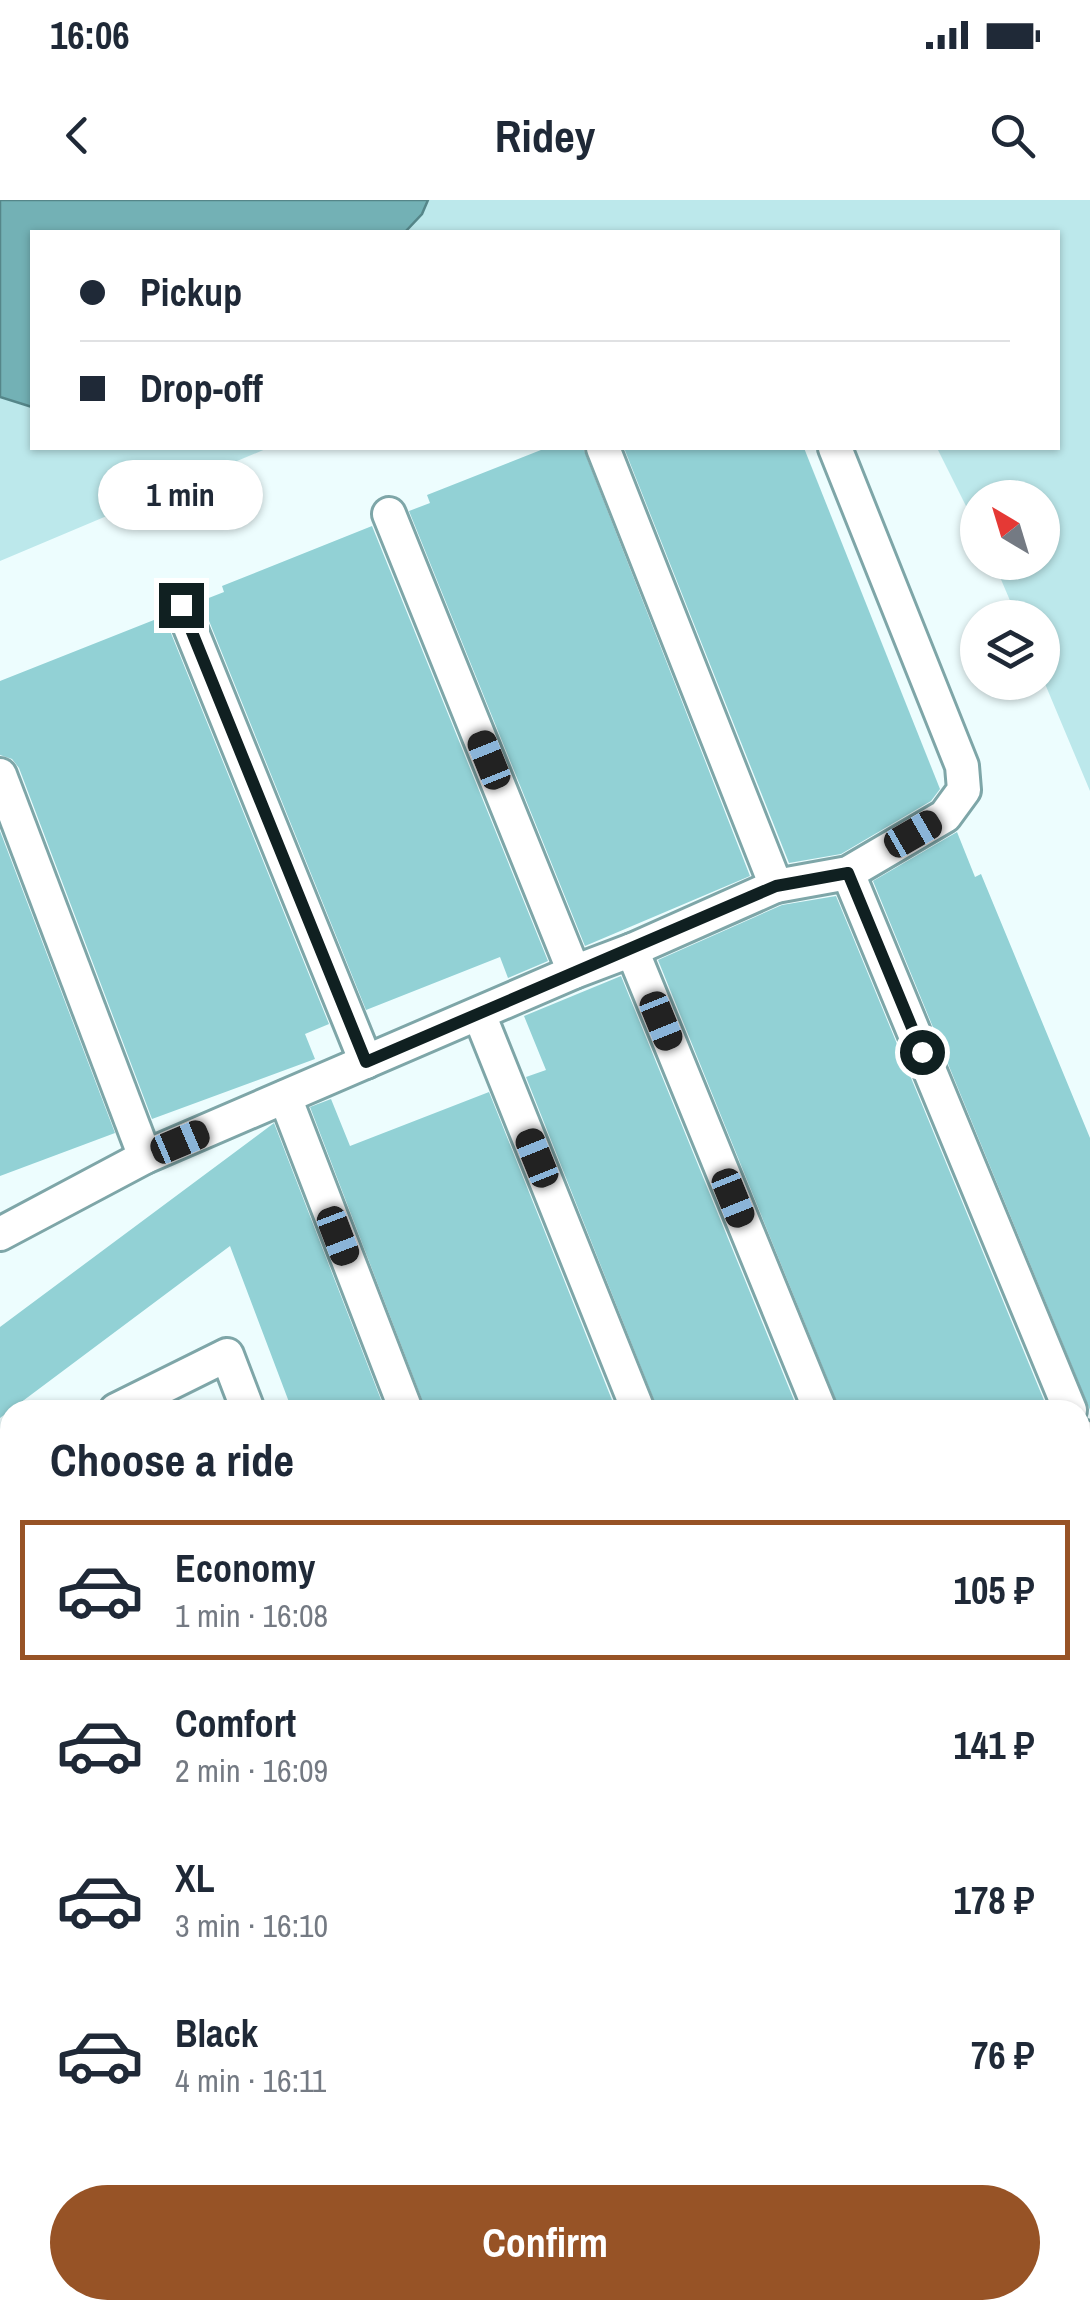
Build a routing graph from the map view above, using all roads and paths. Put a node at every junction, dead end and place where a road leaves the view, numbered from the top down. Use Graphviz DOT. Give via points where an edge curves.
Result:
graph roads {
  1 [pos="604,450"];
  2 [pos="836,450"];
  3 [pos="390,514"];
  4 [pos="181,605"];
  5 [pos="0,774"];
  6 [pos="848,873"];
  7 [pos="776,886"];
  8 [pos="632,950"];
  9 [pos="574,972"];
  10 [pos="479,1014"];
  11 [pos="366,1062"];
  12 [pos="284,1097"];
  13 [pos="145,1156"];
  14 [pos="0,1234"];
  15 [pos="136,1400"];
  16 [pos="244,1400"];
  17 [pos="402,1400"];
  18 [pos="634,1400"];
  19 [pos="816,1400"];
  20 [pos="1066,1400"];
  1 -- 7 [label="lane"];
  2 -- 6 [label="lane" via="962,766 964,790 946,816"];
  3 -- 9 [label="lane"];
  4 -- 11 [label="lane"];
  5 -- 13 [label="lane"];
  6 -- 7 [label="lane"];
  6 -- 20 [label="lane"];
  7 -- 8 [label="lane"];
  8 -- 9 [label="lane"];
  8 -- 19 [label="lane"];
  9 -- 10 [label="lane"];
  10 -- 11 [label="lane"];
  10 -- 18 [label="lane"];
  11 -- 12 [label="lane"];
  12 -- 13 [label="lane"];
  12 -- 17 [label="lane"];
  13 -- 14 [label="lane"];
  15 -- 16 [label="lane" via="226,1355"];
}
